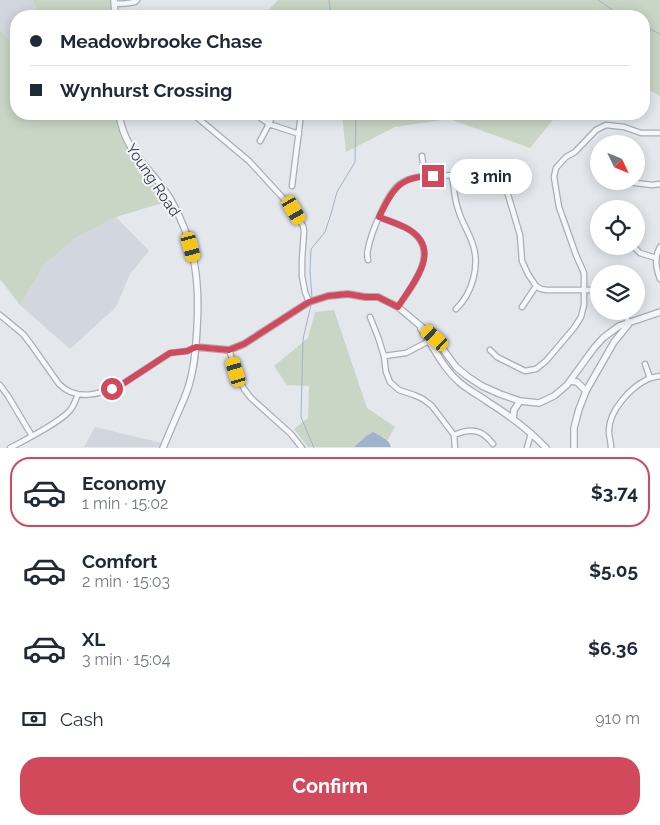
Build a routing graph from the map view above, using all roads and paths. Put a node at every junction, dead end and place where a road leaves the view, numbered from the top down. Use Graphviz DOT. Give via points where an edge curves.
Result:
graph roads {
  1 [pos="138,0"];
  2 [pos="116,1"];
  3 [pos="127,2"];
  4 [pos="136,9"];
  5 [pos="120,120"];
  6 [pos="200,120"];
  7 [pos="263,120"];
  8 [pos="271,120"];
  9 [pos="300,120"];
  10 [pos="269,124"];
  11 [pos="660,133"];
  12 [pos="299,134"];
  13 [pos="260,141"];
  14 [pos="422,156"];
  15 [pos="452,175"];
  16 [pos="424,176"];
  17 [pos="645,184"];
  18 [pos="660,184"];
  19 [pos="292,186"];
  20 [pos="379,217"];
  21 [pos="660,247"];
  22 [pos="645,255"];
  23 [pos="656,258"];
  24 [pos="368,260"];
  25 [pos="660,279"];
  26 [pos="536,286"];
  27 [pos="584,290"];
  28 [pos="590,290"];
  29 [pos="309,302"];
  30 [pos="398,307"];
  31 [pos="522,308"];
  32 [pos="456,309"];
  33 [pos="660,312"];
  34 [pos="0,315"];
  35 [pos="370,317"];
  36 [pos="628,320"];
  37 [pos="629,323"];
  38 [pos="432,339"];
  39 [pos="196,347"];
  40 [pos="229,350"];
  41 [pos="490,350"];
  42 [pos="384,356"];
  43 [pos="645,364"];
  44 [pos="660,376"];
  45 [pos="650,378"];
  46 [pos="571,381"];
  47 [pos="0,385"];
  48 [pos="586,392"];
  49 [pos="78,394"];
  50 [pos="520,401"];
  51 [pos="514,419"];
  52 [pos="531,433"];
  53 [pos="454,435"];
  54 [pos="32,436"];
  55 [pos="492,444"];
  56 [pos="545,447"];
  57 [pos="10,448"];
  58 [pos="163,448"];
  59 [pos="302,448"];
  60 [pos="455,448"];
  61 [pos="527,448"];
  62 [pos="574,448"];
  63 [pos="611,448"];
  1 -- 3 [label="street"];
  1 -- 4 [label="street"];
  2 -- 3 [label="street" via="119,4"];
  5 -- 39 [label="street, Young Road" via="128,144 170,200 191,247 198,280"];
  6 -- 29 [label="street" via="249,161 294,210 304,231 302,276"];
  7 -- 10 [label="street"];
  8 -- 10 [label="street"];
  9 -- 12 [label="street"];
  10 -- 12 [label="street"];
  10 -- 13 [label="street"];
  11 -- 27 [label="street" via="641,133 606,125 596,130 556,168 554,177 559,207 584,273"];
  12 -- 19 [label="street"];
  14 -- 16 [label="street"];
  15 -- 16 [label="street"];
  15 -- 26 [label="street" via="482,170 495,175 503,183 520,235 522,261"];
  15 -- 32 [label="street" via="458,211 474,248 476,264 470,288"];
  16 -- 20 [label="street" via="399,184"];
  17 -- 18 [label="street"];
  20 -- 24 [label="street" via="367,251"];
  20 -- 30 [label="street" via="414,233 425,251 423,267"];
  21 -- 23 [label="street"];
  22 -- 23 [label="street"];
  23 -- 25 [label="street"];
  26 -- 27 [label="street" via="547,290"];
  26 -- 31 [label="street"];
  27 -- 28 [label="street"];
  27 -- 41 [label="street" via="581,317 536,369 525,371"];
  29 -- 30 [label="street" via="348,294 378,297"];
  29 -- 40 [label="street" via="244,344"];
  30 -- 38 [label="street"];
  33 -- 37 [label="street"];
  34 -- 49 [label="street" via="23,334 59,384"];
  35 -- 42 [label="street"];
  36 -- 37 [label="street"];
  37 -- 46 [label="street" via="619,326 604,338"];
  37 -- 48 [label="street" via="614,342"];
  38 -- 42 [label="street" via="406,354"];
  38 -- 50 [label="street" via="467,376"];
  38 -- 51 [label="street" via="443,366 460,383"];
  39 -- 40 [label="street"];
  39 -- 49 [label="street" via="170,353 112,389"];
  39 -- 58 [label="street, Young Road" via="190,382"];
  40 -- 59 [label="street" via="244,389"];
  42 -- 53 [label="street" via="390,382 399,390 428,402"];
  43 -- 45 [label="street"];
  44 -- 45 [label="street"];
  45 -- 63 [label="street" via="630,391 612,416 609,430"];
  46 -- 48 [label="street" via="577,382"];
  46 -- 50 [label="street" via="559,393 539,403"];
  47 -- 54 [label="street"];
  48 -- 62 [label="street" via="574,428"];
  49 -- 54 [label="street" via="71,410"];
  50 -- 51 [label="street" via="514,410"];
  51 -- 52 [label="street"];
  52 -- 56 [label="street"];
  52 -- 61 [label="street"];
  53 -- 55 [label="street" via="474,431 484,434"];
  53 -- 60 [label="street"];
  54 -- 57 [label="street"];
}
